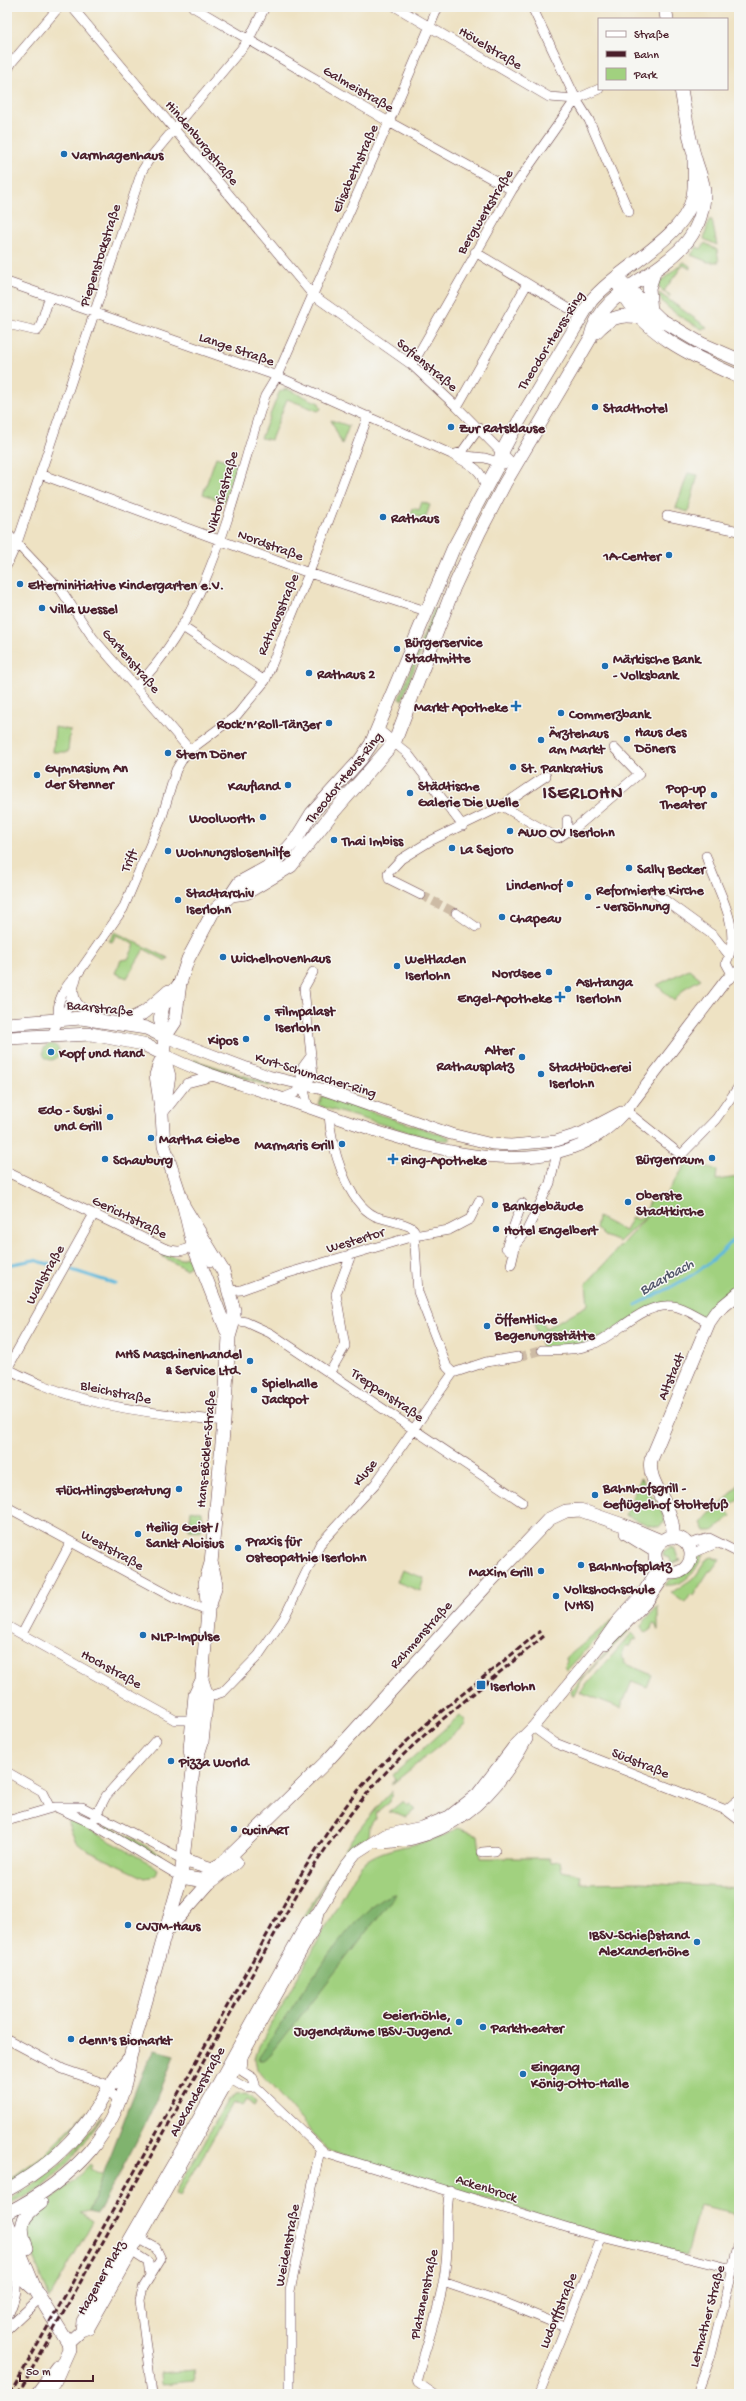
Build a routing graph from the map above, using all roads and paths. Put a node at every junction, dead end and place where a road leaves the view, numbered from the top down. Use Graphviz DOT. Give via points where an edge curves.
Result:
graph roads {
  1 [pos="59,7"];
  2 [pos="72,7"];
  3 [pos="194,7"];
  4 [pos="265,7"];
  5 [pos="396,7"];
  6 [pos="438,7"];
  7 [pos="532,7"];
  8 [pos="665,7"];
  9 [pos="667,18"];
  10 [pos="429,26"];
  11 [pos="248,41"];
  12 [pos="7,71"];
  13 [pos="598,89"];
  14 [pos="681,90"];
  15 [pos="576,99"];
  16 [pos="390,122"];
  17 [pos="175,129"];
  18 [pos="694,156"];
  19 [pos="512,190"];
  20 [pos="629,212"];
  21 [pos="475,252"];
  22 [pos="655,270"];
  23 [pos="615,277"];
  24 [pos="7,282"];
  25 [pos="527,284"];
  26 [pos="626,290"];
  27 [pos="313,295"];
  28 [pos="49,298"];
  29 [pos="568,308"];
  30 [pos="651,312"];
  31 [pos="95,314"];
  32 [pos="638,317"];
  33 [pos="7,324"];
  34 [pos="590,339"];
  35 [pos="739,360"];
  36 [pos="412,365"];
  37 [pos="277,376"];
  38 [pos="739,378"];
  39 [pos="739,384"];
  40 [pos="739,393"];
  41 [pos="457,407"];
  42 [pos="368,416"];
  43 [pos="479,428"];
  44 [pos="451,454"];
  45 [pos="500,458"];
  46 [pos="515,466"];
  47 [pos="40,474"];
  48 [pos="485,487"];
  49 [pos="667,516"];
  50 [pos="739,531"];
  51 [pos="7,533"];
  52 [pos="222,541"];
  53 [pos="7,543"];
  54 [pos="17,543"];
  55 [pos="7,565"];
  56 [pos="309,573"];
  57 [pos="426,611"];
  58 [pos="180,626"];
  59 [pos="265,681"];
  60 [pos="136,687"];
  61 [pos="378,729"];
  62 [pos="395,741"];
  63 [pos="614,748"];
  64 [pos="190,750"];
  65 [pos="546,776"];
  66 [pos="502,806"];
  67 [pos="567,820"];
  68 [pos="463,826"];
  69 [pos="567,832"];
  70 [pos="706,856"];
  71 [pos="656,893"];
  72 [pos="231,895"];
  73 [pos="421,895"];
  74 [pos="456,913"];
  75 [pos="476,927"];
  76 [pos="729,955"];
  77 [pos="313,972"];
  78 [pos="736,972"];
  79 [pos="78,974"];
  80 [pos="180,983"];
  81 [pos="74,991"];
  82 [pos="59,1019"];
  83 [pos="105,1021"];
  84 [pos="7,1024"];
  85 [pos="121,1024"];
  86 [pos="52,1035"];
  87 [pos="165,1037"];
  88 [pos="7,1038"];
  89 [pos="163,1054"];
  90 [pos="214,1076"];
  91 [pos="304,1084"];
  92 [pos="739,1086"];
  93 [pos="283,1098"];
  94 [pos="310,1108"];
  95 [pos="626,1110"];
  96 [pos="162,1115"];
  97 [pos="329,1116"];
  98 [pos="460,1137"];
  99 [pos="454,1152"];
  100 [pos="557,1153"];
  101 [pos="7,1172"];
  102 [pos="479,1201"];
  103 [pos="522,1203"];
  104 [pos="184,1207"];
  105 [pos="94,1214"];
  106 [pos="414,1236"];
  107 [pos="193,1245"];
  108 [pos="513,1252"];
  109 [pos="351,1255"];
  110 [pos="511,1265"];
  111 [pos="227,1287"];
  112 [pos="739,1292"];
  113 [pos="234,1320"];
  114 [pos="709,1322"];
  115 [pos="229,1337"];
  116 [pos="542,1350"];
  117 [pos="518,1357"];
  118 [pos="7,1368"];
  119 [pos="330,1372"];
  120 [pos="453,1374"];
  121 [pos="224,1421"];
  122 [pos="413,1428"];
  123 [pos="522,1502"];
  124 [pos="7,1506"];
  125 [pos="71,1542"];
  126 [pos="675,1544"];
  127 [pos="739,1553"];
  128 [pos="664,1570"];
  129 [pos="208,1611"];
  130 [pos="7,1626"];
  131 [pos="22,1634"];
  132 [pos="202,1680"];
  133 [pos="207,1696"];
  134 [pos="192,1720"];
  135 [pos="204,1727"];
  136 [pos="533,1728"];
  137 [pos="156,1740"];
  138 [pos="195,1750"];
  139 [pos="7,1772"];
  140 [pos="739,1800"];
  141 [pos="53,1807"];
  142 [pos="726,1810"];
  143 [pos="97,1814"];
  144 [pos="272,1817"];
  145 [pos="739,1820"];
  146 [pos="7,1821"];
  147 [pos="91,1823"];
  148 [pos="495,1851"];
  149 [pos="482,1852"];
  150 [pos="184,1860"];
  151 [pos="181,1877"];
  152 [pos="216,1878"];
  153 [pos="318,1912"];
  154 [pos="167,1930"];
  155 [pos="7,2039"];
  156 [pos="130,2057"];
  157 [pos="231,2074"];
  158 [pos="256,2087"];
  159 [pos="112,2093"];
  160 [pos="320,2150"];
  161 [pos="71,2171"];
  162 [pos="57,2183"];
  163 [pos="7,2190"];
  164 [pos="450,2190"];
  165 [pos="7,2198"];
  166 [pos="7,2213"];
  167 [pos="7,2221"];
  168 [pos="138,2237"];
  169 [pos="602,2237"];
  170 [pos="739,2246"];
  171 [pos="132,2252"];
  172 [pos="8,2255"];
  173 [pos="117,2260"];
  174 [pos="733,2269"];
  175 [pos="150,2277"];
  176 [pos="443,2282"];
  177 [pos="37,2290"];
  178 [pos="7,2318"];
  179 [pos="565,2327"];
  180 [pos="7,2329"];
  181 [pos="81,2331"];
  182 [pos="68,2343"];
  183 [pos="66,2356"];
  184 [pos="37,2394"];
  185 [pos="49,2394"];
  186 [pos="152,2394"];
  187 [pos="290,2394"];
  188 [pos="434,2394"];
  189 [pos="539,2394"];
  190 [pos="697,2394"];
  1 -- 12 [label="street"];
  2 -- 17 [label="street, Hindenburgstraße"];
  3 -- 11 [label="street, Galmeistraße"];
  4 -- 11 [label="street, Piepenstockstraße"];
  5 -- 10 [label="street, Hövelstraße"];
  6 -- 10 [label="street, Elisabethstraße"];
  7 -- 15 [label="street"];
  8 -- 9 [label="main road"];
  10 -- 15 [label="street, Hövelstraße" via="549,98"];
  10 -- 16 [label="street, Elisabethstraße"];
  11 -- 16 [label="street, Galmeistraße"];
  11 -- 17 [label="street, Piepenstockstraße"];
  13 -- 15 [label="street"];
  14 -- 18 [label="main road"];
  15 -- 19 [label="street, Bergwerkstraße"];
  15 -- 20 [label="street" via="589,120"];
  16 -- 19 [label="street, Galmeistraße"];
  16 -- 27 [label="street, Elisabethstraße"];
  17 -- 27 [label="street, Hindenburgstraße"];
  17 -- 31 [label="street, Piepenstockstraße" via="142,171"];
  18 -- 22 [label="main road, Theodor-Heuss-Ring" via="704,187 699,222 690,240"];
  18 -- 23 [label="main road, Theodor-Heuss-Ring" via="693,199 686,215 660,242"];
  19 -- 21 [label="street, Bergwerkstraße"];
  21 -- 25 [label="street"];
  21 -- 36 [label="street, Bergwerkstraße"];
  22 -- 26 [label="main road, Theodor-Heuss-Ring"];
  22 -- 30 [label="main road" via="649,288"];
  23 -- 26 [label="main road"];
  23 -- 45 [label="main road, Theodor-Heuss-Ring" via="601,289 581,316"];
  24 -- 28 [label="street, Lange Straße"];
  25 -- 29 [label="street"];
  25 -- 41 [label="street"];
  26 -- 30 [label="main road"];
  26 -- 32 [label="main road"];
  26 -- 34 [label="main road, Theodor-Heuss-Ring" via="603,311 592,327"];
  27 -- 36 [label="street, Sofienstraße"];
  27 -- 37 [label="street, Viktoriastraße"];
  28 -- 31 [label="street, Lange Straße"];
  28 -- 33 [label="street" via="40,327 36,331"];
  30 -- 35 [label="main road" via="686,336"];
  31 -- 37 [label="street, Lange Straße"];
  31 -- 47 [label="street, Piepenstockstraße"];
  32 -- 34 [label="main road" via="621,315 610,319"];
  32 -- 38 [label="main road" via="676,345"];
  34 -- 46 [label="main road, Theodor-Heuss-Ring"];
  36 -- 41 [label="street, Sofienstraße"];
  37 -- 42 [label="street, Lange Straße"];
  37 -- 52 [label="street, Viktoriastraße" via="266,396 244,460"];
  39 -- 40 [label="street"];
  41 -- 43 [label="street, Sofienstraße"];
  42 -- 44 [label="street, Lange Straße"];
  42 -- 56 [label="street, Rathausstraße"];
  43 -- 44 [label="street" via="462,452"];
  43 -- 45 [label="street, Sofienstraße"];
  44 -- 45 [label="street, Lange Straße"];
  44 -- 48 [label="street, Lange Straße" via="478,470 483,476"];
  45 -- 46 [label="street, Sofienstraße"];
  45 -- 48 [label="main road, Theodor-Heuss-Ring"];
  46 -- 62 [label="main road, Theodor-Heuss-Ring" via="462,569"];
  47 -- 52 [label="street, Nordstraße"];
  47 -- 54 [label="street, Piepenstockstraße"];
  48 -- 57 [label="main road, Theodor-Heuss-Ring"];
  49 -- 50 [label="street"];
  51 -- 54 [label="street, Gartenstraße"];
  52 -- 56 [label="street, Nordstraße"];
  52 -- 58 [label="street, Viktoriastraße" via="211,570"];
  53 -- 54 [label="street"];
  54 -- 55 [label="street, Piepenstockstraße"];
  54 -- 60 [label="street, Gartenstraße" via="60,590 93,638"];
  56 -- 57 [label="street, Nordstraße"];
  56 -- 59 [label="street, Rathausstraße"];
  57 -- 61 [label="main road, Theodor-Heuss-Ring"];
  58 -- 59 [label="street"];
  58 -- 60 [label="street, Viktoriastraße" via="154,668"];
  59 -- 64 [label="street, Rathausstraße" via="237,715"];
  60 -- 64 [label="street, Gartenstraße"];
  61 -- 62 [label="street"];
  61 -- 72 [label="main road, Theodor-Heuss-Ring" via="360,759 312,813 283,854 268,867 239,883"];
  62 -- 68 [label="street" via="408,754"];
  62 -- 72 [label="main road, Theodor-Heuss-Ring" via="331,815 292,866 246,893"];
  63 -- 69 [label="street" via="639,774 573,830"];
  64 -- 79 [label="street, Trift" via="176,770 162,817 123,909"];
  65 -- 66 [label="street"];
  66 -- 68 [label="street"];
  66 -- 69 [label="street" via="552,837 558,838"];
  67 -- 69 [label="street"];
  68 -- 73 [label="street" via="432,840 401,859 388,873 389,879"];
  70 -- 76 [label="street" via="728,909 731,930"];
  71 -- 76 [label="street" via="714,936"];
  72 -- 80 [label="main road, Theodor-Heuss-Ring" via="213,912 206,923 188,959"];
  74 -- 75 [label="street"];
  76 -- 78 [label="street" via="726,963"];
  77 -- 91 [label="street" via="304,988 311,1056 300,1071"];
  78 -- 95 [label="street, Kurt-Schumacher-Ring"];
  79 -- 81 [label="street, Trift"];
  79 -- 82 [label="street, Trift" via="69,982 56,1009"];
  80 -- 85 [label="main road" via="145,1012"];
  80 -- 87 [label="main road, Theodor-Heuss-Ring" via="175,1022"];
  80 -- 87 [label="main road, Theodor-Heuss-Ring" via="163,1006 160,1019"];
  81 -- 82 [label="street, Trift" via="68,1008"];
  81 -- 83 [label="street" via="79,1006"];
  82 -- 83 [label="main road, Baarstraße"];
  82 -- 84 [label="main road, Baarstraße"];
  82 -- 86 [label="street, Trift"];
  83 -- 85 [label="main road, Baarstraße"];
  85 -- 87 [label="main road, Baarstraße" via="146,1028"];
  86 -- 88 [label="main road, Baarstraße"];
  86 -- 89 [label="main road, Baarstraße" via="107,1036 143,1044"];
  87 -- 89 [label="main road, Theodor-Heuss-Ring"];
  87 -- 91 [label="street, Kurt-Schumacher-Ring" via="246,1068"];
  89 -- 90 [label="street, Kurt-Schumacher-Ring"];
  89 -- 96 [label="main road, Hans-Böckler-Straße" via="169,1076"];
  89 -- 96 [label="main road, Hans-Böckler-Straße" via="156,1075"];
  90 -- 93 [label="street, Kurt-Schumacher-Ring"];
  90 -- 96 [label="street" via="187,1083"];
  91 -- 93 [label="street"];
  91 -- 94 [label="street"];
  91 -- 98 [label="street, Kurt-Schumacher-Ring"];
  92 -- 95 [label="street" via="716,1118 681,1155"];
  93 -- 94 [label="street, Kurt-Schumacher-Ring"];
  94 -- 97 [label="street, Kurt-Schumacher-Ring"];
  95 -- 98 [label="street, Kurt-Schumacher-Ring" via="581,1133 556,1141 511,1145"];
  95 -- 100 [label="street, Kurt-Schumacher-Ring" via="617,1122 597,1137"];
  96 -- 104 [label="main road, Hans-Böckler-Straße" via="164,1146"];
  97 -- 99 [label="street, Kurt-Schumacher-Ring"];
  97 -- 106 [label="street" via="330,1130 340,1166 354,1197 374,1215 412,1227"];
  98 -- 99 [label="street"];
  99 -- 100 [label="street, Kurt-Schumacher-Ring" via="510,1158"];
  100 -- 108 [label="street" via="550,1183 526,1232"];
  101 -- 105 [label="street, Gerichtstraße"];
  102 -- 106 [label="street, Westertor" via="470,1219 450,1230"];
  103 -- 108 [label="street" via="506,1248"];
  104 -- 107 [label="main road, Hans-Böckler-Straße"];
  104 -- 111 [label="main road, Hans-Böckler-Straße" via="223,1271"];
  105 -- 107 [label="street, Gerichtstraße" via="175,1252 185,1251"];
  105 -- 118 [label="street, Wallstraße"];
  106 -- 109 [label="street, Westertor"];
  106 -- 120 [label="street" via="418,1292 447,1366"];
  107 -- 111 [label="street" via="201,1249"];
  107 -- 115 [label="main road, Hans-Böckler-Straße"];
  108 -- 110 [label="street"];
  109 -- 111 [label="street, Westertor" via="241,1290"];
  109 -- 119 [label="street" via="336,1294 346,1346"];
  111 -- 113 [label="main road, Hans-Böckler-Straße"];
  112 -- 114 [label="main road, Altstadt" via="716,1312"];
  113 -- 115 [label="main road, Hans-Böckler-Straße"];
  113 -- 119 [label="street, Treppenstraße" via="246,1322 270,1333"];
  114 -- 116 [label="street" via="674,1306 661,1306 637,1317 591,1345"];
  114 -- 126 [label="main road, Altstadt" via="651,1460 651,1470 656,1481 679,1511 682,1524"];
  115 -- 121 [label="main road, Hans-Böckler-Straße"];
  117 -- 120 [label="street" via="486,1362"];
  118 -- 121 [label="street, Bleichstraße" via="70,1396 100,1404 155,1414"];
  119 -- 122 [label="street, Treppenstraße"];
  120 -- 122 [label="street, Kluse"];
  121 -- 129 [label="main road, Hans-Böckler-Straße" via="211,1563 205,1584"];
  122 -- 123 [label="street, Treppenstraße"];
  122 -- 133 [label="street, Kluse" via="374,1484 320,1544 284,1618 258,1656 223,1692"];
  124 -- 125 [label="street, Weststraße"];
  125 -- 129 [label="street, Weststraße" via="176,1599"];
  125 -- 131 [label="street"];
  126 -- 127 [label="street" via="717,1543"];
  126 -- 128 [label="main road" via="655,1559"];
  126 -- 128 [label="main road" via="689,1563 683,1570"];
  126 -- 144 [label="main road, Rahmenstraße" via="588,1512 561,1512 546,1522 327,1761"];
  128 -- 136 [label="street, Alexanderstraße" via="617,1621"];
  129 -- 132 [label="main road, Hans-Böckler-Straße"];
  130 -- 131 [label="street, Hochstraße"];
  131 -- 134 [label="street, Hochstraße" via="175,1720"];
  132 -- 133 [label="main road, Hans-Böckler-Straße"];
  132 -- 134 [label="main road, Hans-Böckler-Straße" via="195,1695"];
  133 -- 135 [label="main road, Hans-Böckler-Straße"];
  134 -- 135 [label="street, Hochstraße"];
  134 -- 138 [label="main road, Hans-Böckler-Straße"];
  135 -- 138 [label="main road, Hans-Böckler-Straße"];
  136 -- 142 [label="street, Südstraße" via="556,1743"];
  136 -- 153 [label="street, Alexanderstraße" via="520,1752 496,1785 460,1820 426,1836 388,1843 376,1842 356,1854 345,1867"];
  137 -- 143 [label="street" via="106,1796"];
  138 -- 150 [label="main road, Hans-Böckler-Straße"];
  139 -- 141 [label="street" via="42,1792"];
  140 -- 142 [label="street"];
  141 -- 143 [label="street" via="82,1807"];
  141 -- 146 [label="street"];
  141 -- 147 [label="street"];
  142 -- 145 [label="street, Südstraße"];
  143 -- 147 [label="street"];
  143 -- 150 [label="street" via="151,1845"];
  144 -- 150 [label="main road, Rahmenstraße" via="223,1864 212,1869"];
  144 -- 152 [label="main road, Rahmenstraße" via="248,1850"];
  147 -- 151 [label="street"];
  148 -- 149 [label="street"];
  150 -- 151 [label="main road, Hans-Böckler-Straße"];
  151 -- 152 [label="main road" via="199,1880"];
  151 -- 154 [label="main road, Hans-Böckler-Straße"];
  152 -- 154 [label="main road, Rahmenstraße"];
  153 -- 157 [label="street, Alexanderstraße" via="315,1927"];
  153 -- 157 [label="street, Alexanderstraße" via="306,1922"];
  154 -- 156 [label="main road, Hans-Böckler-Straße"];
  155 -- 159 [label="street" via="63,2069 95,2079"];
  156 -- 159 [label="main road, Hans-Böckler-Straße"];
  156 -- 161 [label="main road, Hans-Böckler-Straße" via="127,2082 113,2116 97,2141"];
  157 -- 158 [label="street" via="246,2088"];
  157 -- 158 [label="street, Ackenbrock" via="253,2078"];
  157 -- 168 [label="street, Alexanderstraße"];
  157 -- 168 [label="street, Alexanderstraße" via="158,2188"];
  158 -- 160 [label="street, Ackenbrock"];
  159 -- 162 [label="main road, Hans-Böckler-Straße" via="90,2140"];
  159 -- 163 [label="main road, Hans-Böckler-Straße" via="53,2159"];
  159 -- 165 [label="main road" via="91,2128 73,2150 32,2184"];
  160 -- 164 [label="street, Ackenbrock"];
  160 -- 187 [label="street, Weidenstraße" via="290,2291"];
  161 -- 162 [label="main road, Hans-Böckler-Straße"];
  161 -- 177 [label="main road" via="57,2191 28,2212 22,2222 21,2234 34,2269"];
  162 -- 166 [label="main road, Hans-Böckler-Straße"];
  164 -- 169 [label="street, Ackenbrock"];
  164 -- 176 [label="street, Platanenstraße" via="446,2204 448,2246"];
  167 -- 177 [label="main road"];
  168 -- 171 [label="street, Hagener Platz"];
  168 -- 173 [label="street, Alexanderstraße"];
  168 -- 175 [label="street" via="156,2248 161,2259"];
  169 -- 174 [label="street, Ackenbrock"];
  169 -- 179 [label="street, Ludorffstraße"];
  170 -- 174 [label="street, Letmather Straße"];
  171 -- 175 [label="street" via="148,2262"];
  171 -- 181 [label="street, Hagener Platz" via="88,2328"];
  172 -- 177 [label="main road" via="24,2280"];
  172 -- 178 [label="street" via="17,2284 16,2298"];
  173 -- 181 [label="street, Hagener Platz" via="82,2321"];
  174 -- 190 [label="street, Letmather Straße" via="710,2358"];
  175 -- 186 [label="street" via="140,2300"];
  176 -- 179 [label="street"];
  176 -- 188 [label="street, Platanenstraße" via="417,2378 418,2383"];
  177 -- 180 [label="street"];
  177 -- 182 [label="main road"];
  179 -- 189 [label="street, Ludorffstraße"];
  181 -- 182 [label="street, Hagener Platz"];
  182 -- 183 [label="main road"];
  183 -- 184 [label="main road"];
  183 -- 185 [label="main road"];
}
